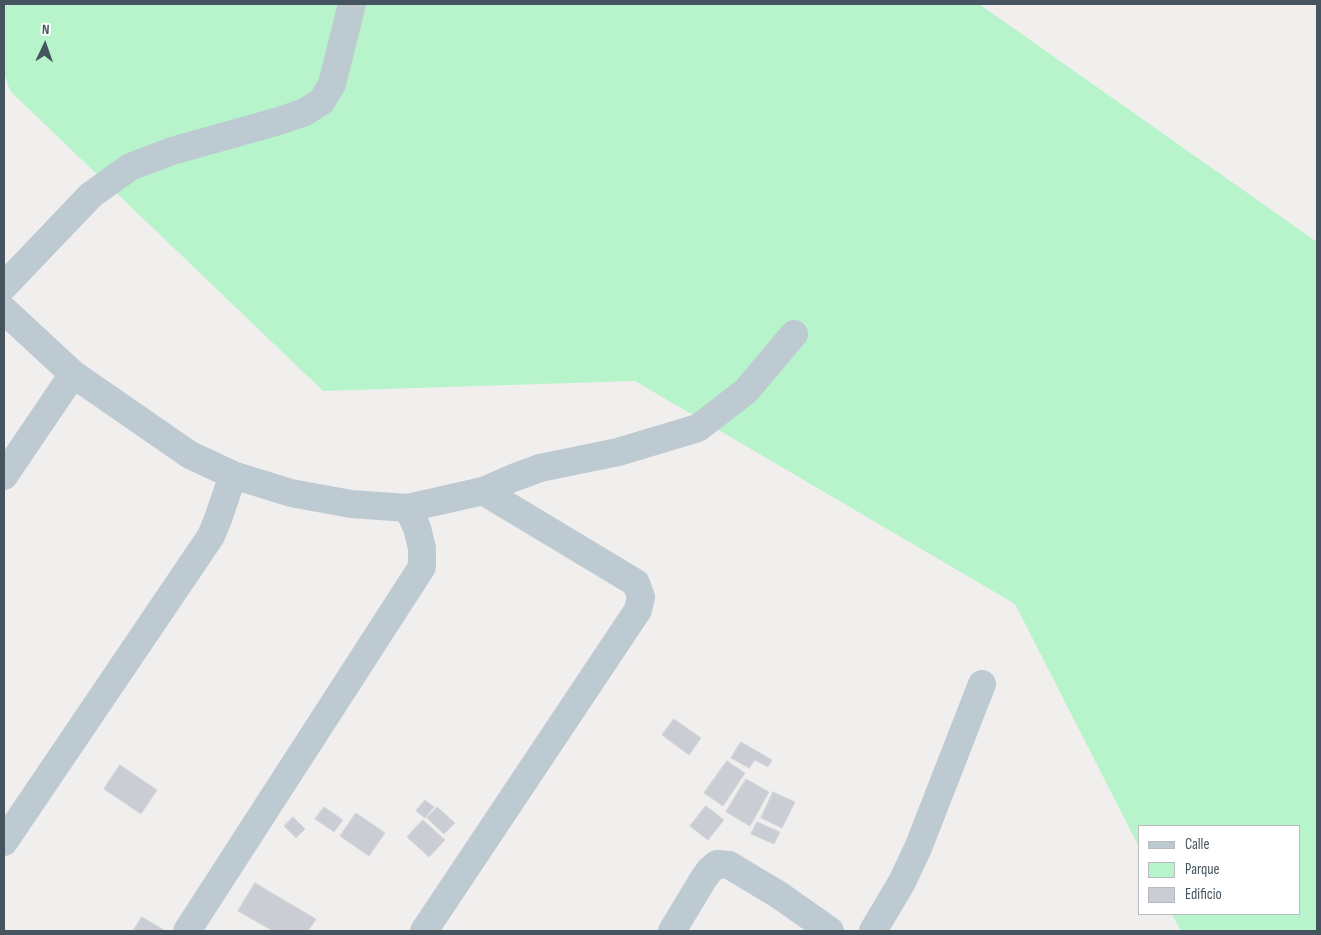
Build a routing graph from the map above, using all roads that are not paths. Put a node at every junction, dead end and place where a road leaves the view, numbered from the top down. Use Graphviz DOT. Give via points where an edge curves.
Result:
graph roads {
  1 [pos="352,4"];
  2 [pos="4,286"];
  3 [pos="4,310"];
  4 [pos="794,334"];
  5 [pos="73,374"];
  6 [pos="233,475"];
  7 [pos="4,476"];
  8 [pos="483,492"];
  9 [pos="408,508"];
  10 [pos="982,684"];
  11 [pos="4,842"];
  12 [pos="187,931"];
  13 [pos="424,931"];
  14 [pos="672,931"];
  15 [pos="830,931"];
  16 [pos="874,931"];
  1 -- 2 [label="street" via="332,84 322,101 305,112 279,121 172,151 130,167 91,195"];
  3 -- 5 [label="street"];
  4 -- 8 [label="street" via="746,391 698,428 618,452 540,468"];
  5 -- 6 [label="street" via="190,455"];
  5 -- 7 [label="street"];
  6 -- 9 [label="street" via="291,492 351,504"];
  6 -- 11 [label="street" via="211,536"];
  8 -- 9 [label="street"];
  8 -- 13 [label="street" via="636,583 641,597 638,610"];
  9 -- 12 [label="street" via="422,548 422,567"];
  10 -- 16 [label="street" via="918,848"];
  14 -- 15 [label="street" via="704,878 717,864 730,865"];
}
